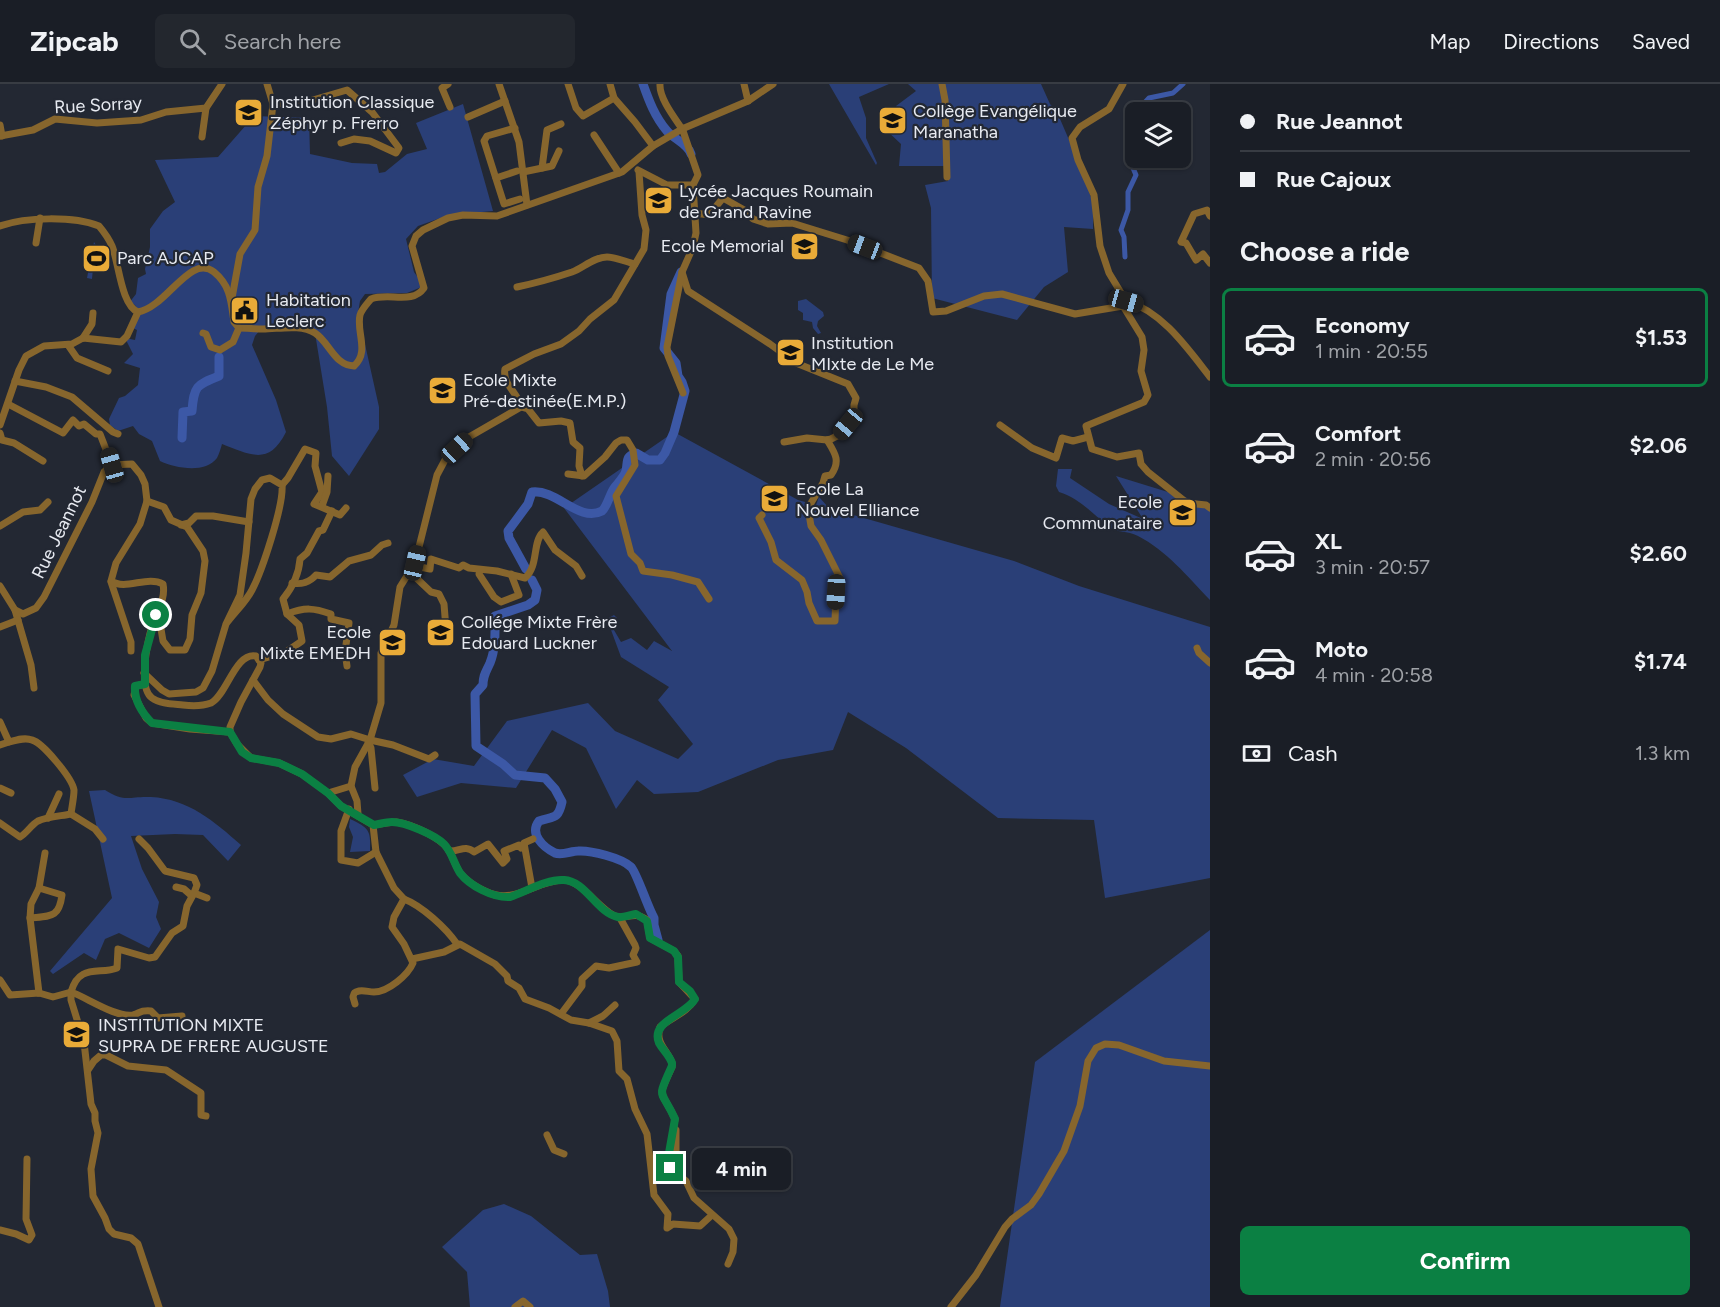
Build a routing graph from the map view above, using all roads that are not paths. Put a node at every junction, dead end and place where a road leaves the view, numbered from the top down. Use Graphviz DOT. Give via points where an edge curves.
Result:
graph roads {
  1 [pos="222,84"];
  2 [pos="267,84"];
  3 [pos="448,84"];
  4 [pos="499,84"];
  5 [pos="568,84"];
  6 [pos="610,84"];
  7 [pos="660,84"];
  8 [pos="744,84"];
  9 [pos="773,84"];
  10 [pos="942,84"];
  11 [pos="1122,85"];
  12 [pos="614,98"];
  13 [pos="748,100"];
  14 [pos="505,101"];
  15 [pos="273,104"];
  16 [pos="206,108"];
  17 [pos="450,108"];
  18 [pos="468,117"];
  19 [pos="561,124"];
  20 [pos="0,125"];
  21 [pos="514,128"];
  22 [pos="682,129"];
  23 [pos="594,135"];
  24 [pos="1,136"];
  25 [pos="202,137"];
  26 [pos="341,143"];
  27 [pos="653,146"];
  28 [pos="559,151"];
  29 [pos="633,163"];
  30 [pos="543,168"];
  31 [pos="520,172"];
  32 [pos="639,172"];
  33 [pos="619,173"];
  34 [pos="947,177"];
  35 [pos="496,178"];
  36 [pos="693,185"];
  37 [pos="520,200"];
  38 [pos="527,205"];
  39 [pos="694,213"];
  40 [pos="1210,216"];
  41 [pos="40,218"];
  42 [pos="0,226"];
  43 [pos="36,243"];
  44 [pos="1210,263"];
  45 [pos="635,264"];
  46 [pos="682,272"];
  47 [pos="517,287"];
  48 [pos="232,301"];
  49 [pos="1125,304"];
  50 [pos="138,312"];
  51 [pos="93,313"];
  52 [pos="239,328"];
  53 [pos="203,333"];
  54 [pos="83,338"];
  55 [pos="68,345"];
  56 [pos="108,371"];
  57 [pos="1210,377"];
  58 [pos="15,381"];
  59 [pos="683,393"];
  60 [pos="8,404"];
  61 [pos="520,407"];
  62 [pos="0,425"];
  63 [pos="1000,425"];
  64 [pos="118,434"];
  65 [pos="1,437"];
  66 [pos="1088,437"];
  67 [pos="827,440"];
  68 [pos="784,442"];
  69 [pos="43,460"];
  70 [pos="112,465"];
  71 [pos="568,474"];
  72 [pos="328,476"];
  73 [pos="582,476"];
  74 [pos="282,485"];
  75 [pos="147,501"];
  76 [pos="48,502"];
  77 [pos="322,506"];
  78 [pos="346,508"];
  79 [pos="1210,508"];
  80 [pos="332,511"];
  81 [pos="762,515"];
  82 [pos="249,522"];
  83 [pos="181,525"];
  84 [pos="0,526"];
  85 [pos="388,543"];
  86 [pos="480,570"];
  87 [pos="412,573"];
  88 [pos="511,574"];
  89 [pos="582,576"];
  90 [pos="111,581"];
  91 [pos="292,583"];
  92 [pos="0,586"];
  93 [pos="709,599"];
  94 [pos="15,610"];
  95 [pos="287,614"];
  96 [pos="156,615"];
  97 [pos="18,620"];
  98 [pos="226,624"];
  99 [pos="0,627"];
  100 [pos="446,629"];
  101 [pos="1197,648"];
  102 [pos="131,651"];
  103 [pos="260,660"];
  104 [pos="1210,663"];
  105 [pos="347,666"];
  106 [pos="144,673"];
  107 [pos="253,680"];
  108 [pos="145,684"];
  109 [pos="34,688"];
  110 [pos="0,722"];
  111 [pos="230,732"];
  112 [pos="370,741"];
  113 [pos="9,742"];
  114 [pos="0,745"];
  115 [pos="435,755"];
  116 [pos="351,786"];
  117 [pos="0,788"];
  118 [pos="375,788"];
  119 [pos="11,793"];
  120 [pos="328,793"];
  121 [pos="58,794"];
  122 [pos="349,809"];
  123 [pos="71,814"];
  124 [pos="358,814"];
  125 [pos="48,818"];
  126 [pos="0,823"];
  127 [pos="374,825"];
  128 [pos="103,839"];
  129 [pos="139,839"];
  130 [pos="533,839"];
  131 [pos="524,845"];
  132 [pos="449,851"];
  133 [pos="376,852"];
  134 [pos="45,853"];
  135 [pos="176,887"];
  136 [pos="39,888"];
  137 [pos="532,888"];
  138 [pos="193,895"];
  139 [pos="207,898"];
  140 [pos="404,900"];
  141 [pos="30,918"];
  142 [pos="620,918"];
  143 [pos="457,944"];
  144 [pos="412,959"];
  145 [pos="0,980"];
  146 [pos="71,992"];
  147 [pos="39,993"];
  148 [pos="355,1004"];
  149 [pos="615,1005"];
  150 [pos="561,1014"];
  151 [pos="182,1016"];
  152 [pos="589,1023"];
  153 [pos="1210,1066"];
  154 [pos="88,1070"];
  155 [pos="206,1116"];
  156 [pos="547,1134"];
  157 [pos="564,1154"];
  158 [pos="27,1159"];
  159 [pos="712,1215"];
  160 [pos="0,1230"];
  161 [pos="728,1264"];
  162 [pos="159,1307"];
  163 [pos="515,1307"];
  164 [pos="530,1307"];
  165 [pos="951,1307"];
  1 -- 16 [label="street"];
  2 -- 15 [label="street"];
  3 -- 17 [label="street" via="442,88"];
  4 -- 14 [label="street"];
  5 -- 12 [label="street" via="583,116"];
  6 -- 12 [label="street"];
  7 -- 22 [label="street"];
  8 -- 13 [label="street"];
  9 -- 13 [label="street"];
  10 -- 34 [label="street"];
  11 -- 49 [label="street" via="1109,109 1080,127 1072,138 1094,195 1100,246"];
  12 -- 27 [label="street"];
  13 -- 22 [label="street"];
  14 -- 18 [label="street"];
  14 -- 21 [label="street"];
  15 -- 26 [label="street" via="306,102 347,90 372,112 399,148 396,153 370,141 354,139"];
  15 -- 48 [label="street" via="267,156 258,187 255,230 240,254"];
  16 -- 24 [label="street, Rue Sorray" via="166,112 141,120 97,123 55,119 33,130"];
  16 -- 25 [label="street"];
  19 -- 30 [label="street" via="548,130"];
  20 -- 24 [label="street"];
  21 -- 31 [label="street" via="519,142"];
  21 -- 35 [label="street" via="485,138"];
  22 -- 27 [label="street"];
  22 -- 36 [label="street" via="698,175"];
  23 -- 33 [label="street"];
  27 -- 29 [label="street"];
  28 -- 30 [label="street" via="552,166"];
  29 -- 32 [label="street"];
  29 -- 33 [label="street"];
  30 -- 31 [label="street"];
  31 -- 35 [label="street"];
  31 -- 38 [label="street"];
  32 -- 36 [label="street" via="667,185"];
  32 -- 45 [label="street" via="646,230 644,249"];
  33 -- 38 [label="street"];
  35 -- 37 [label="street" via="504,204"];
  36 -- 39 [label="street"];
  38 -- 52 [label="street" via="497,216 448,218 416,236 411,246 424,288 410,298 371,299 360,315 362,354 354,366 341,363 314,333 305,330"];
  39 -- 46 [label="street" via="693,247"];
  39 -- 49 [label="street" via="709,215 723,198 753,219 768,224 792,223 919,268 928,280 933,312 1002,294 1075,314"];
  40 -- 44 [label="street" via="1207,210 1194,214 1181,242 1186,243 1196,260 1203,255"];
  41 -- 42 [label="street"];
  41 -- 43 [label="street"];
  41 -- 50 [label="street" via="99,226 112,246 129,303"];
  45 -- 47 [label="street" via="602,258 574,271"];
  45 -- 61 [label="street" via="614,300 579,331 561,344 505,369 508,388 518,398"];
  46 -- 59 [label="street" via="667,347"];
  46 -- 67 [label="street" via="688,291 796,363 848,384 856,398 854,417 839,435"];
  48 -- 50 [label="street" via="227,286 205,266 189,272 150,309"];
  48 -- 52 [label="street" via="234,322"];
  49 -- 57 [label="street" via="1141,305 1157,318"];
  49 -- 66 [label="street" via="1142,337 1141,371 1148,395 1144,402 1086,426"];
  50 -- 54 [label="street" via="122,342"];
  51 -- 54 [label="street" via="92,324"];
  52 -- 53 [label="street" via="233,342 220,351 211,347"];
  54 -- 55 [label="street"];
  55 -- 56 [label="street" via="78,358"];
  55 -- 58 [label="street" via="48,345 26,356"];
  58 -- 60 [label="street"];
  58 -- 64 [label="street" via="72,397"];
  60 -- 62 [label="street"];
  60 -- 70 [label="street" via="63,433 73,420 79,426 84,423 100,434"];
  61 -- 73 [label="street" via="528,409 539,423 570,423 573,442 580,448"];
  61 -- 87 [label="street" via="469,437 446,460 431,493"];
  63 -- 66 [label="street" via="1032,448 1056,458 1062,438 1073,441"];
  65 -- 69 [label="street"];
  66 -- 79 [label="street" via="1092,449 1117,457 1139,453 1148,472 1187,503 1206,504"];
  67 -- 68 [label="street"];
  67 -- 81 [label="street" via="837,463 807,508 812,528 820,536 838,576 835,621 817,621 802,580 776,560 759,518"];
  70 -- 75 [label="street" via="132,464 137,469 145,484"];
  70 -- 94 [label="street, Rue Jeannot" via="104,472 41,603 23,614"];
  71 -- 73 [label="street"];
  72 -- 77 [label="street"];
  73 -- 93 [label="street" via="599,464 616,443 627,440 635,465 616,496 631,554 643,571 698,582"];
  74 -- 77 [label="street" via="305,449 312,450 316,453 322,492 314,504"];
  74 -- 82 [label="street" via="270,478 262,480 251,499"];
  74 -- 98 [label="street" via="278,516 252,591"];
  75 -- 83 [label="street" via="164,507 171,520"];
  75 -- 90 [label="street" via="140,524 116,563"];
  76 -- 84 [label="street" via="40,510 23,512"];
  77 -- 80 [label="street"];
  78 -- 80 [label="street" via="340,515"];
  80 -- 91 [label="street" via="300,560"];
  82 -- 83 [label="street" via="196,516"];
  82 -- 98 [label="street" via="240,595"];
  83 -- 96 [label="street" via="194,535 206,566 187,648 170,650 163,641"];
  85 -- 91 [label="street" via="371,555 349,561 330,578 316,575 312,581"];
  86 -- 87 [label="street" via="431,559 430,569 420,567"];
  86 -- 88 [label="street"];
  86 -- 88 [label="street" via="478,574 501,602 519,595"];
  87 -- 100 [label="street" via="431,592 439,594"];
  87 -- 112 [label="street" via="400,587 394,625 381,653 382,696"];
  88 -- 89 [label="street" via="528,576 543,532"];
  90 -- 96 [label="street" via="117,585 163,584 164,596"];
  90 -- 102 [label="street"];
  91 -- 95 [label="street" via="283,599"];
  92 -- 94 [label="street"];
  94 -- 97 [label="street"];
  95 -- 103 [label="street" via="299,625 302,641 286,652"];
  95 -- 105 [label="street" via="302,608 331,614 331,619 349,623"];
  96 -- 106 [label="street"];
  97 -- 99 [label="street"];
  97 -- 109 [label="street"];
  98 -- 106 [label="street" via="203,688 170,694"];
  101 -- 104 [label="street"];
  103 -- 107 [label="street"];
  103 -- 108 [label="street" via="247,657 211,703 189,706 158,701 147,693"];
  106 -- 108 [label="street"];
  107 -- 111 [label="street"];
  107 -- 112 [label="street" via="283,714 318,737 331,739 351,734"];
  108 -- 111 [label="street" via="135,686 134,695 152,723"];
  110 -- 113 [label="street"];
  111 -- 120 [label="street" via="242,752 251,758 288,767"];
  112 -- 115 [label="street" via="429,759"];
  112 -- 116 [label="street" via="355,767"];
  112 -- 118 [label="street"];
  113 -- 114 [label="street"];
  113 -- 123 [label="street" via="34,740 44,747 71,782"];
  116 -- 120 [label="street"];
  116 -- 124 [label="street"];
  117 -- 119 [label="street"];
  120 -- 122 [label="street"];
  121 -- 125 [label="street"];
  122 -- 124 [label="street"];
  122 -- 133 [label="street" via="341,831 341,860 358,862"];
  123 -- 125 [label="street"];
  123 -- 128 [label="street"];
  124 -- 127 [label="street"];
  125 -- 126 [label="street" via="36,822 20,837"];
  127 -- 132 [label="street" via="405,824 437,838"];
  127 -- 133 [label="street"];
  129 -- 138 [label="street" via="165,871 194,878 197,885"];
  130 -- 131 [label="street"];
  131 -- 132 [label="street" via="504,851 507,859 503,863 488,844 474,852 463,848"];
  131 -- 137 [label="street"];
  132 -- 137 [label="street" via="461,874 487,892 504,897"];
  133 -- 140 [label="street"];
  134 -- 136 [label="street"];
  135 -- 138 [label="street"];
  136 -- 141 [label="street" via="31,904"];
  136 -- 141 [label="street" via="62,895 60,908 54,915"];
  137 -- 142 [label="street" via="564,880 575,882"];
  138 -- 139 [label="street"];
  138 -- 146 [label="street" via="183,926 172,933 155,957 118,950 117,968 92,970 72,986"];
  140 -- 143 [label="street" via="417,904"];
  140 -- 144 [label="street" via="392,927"];
  141 -- 147 [label="street"];
  142 -- 150 [label="street" via="635,945 633,955 637,962 609,968 596,966 582,979 582,986"];
  142 -- 159 [label="street" via="636,914 647,921 650,938 678,957 679,982 695,999 660,1027 657,1034 672,1063 661,1094 676,1124 670,1142 670,1168 686,1181 694,1198"];
  143 -- 144 [label="street" via="444,952"];
  143 -- 150 [label="street" via="495,964 525,999"];
  144 -- 148 [label="street" via="406,973 384,990 354,993"];
  145 -- 147 [label="street" via="10,995"];
  146 -- 147 [label="street" via="53,997"];
  146 -- 151 [label="street" via="119,1013 132,1015 141,1010 151,1011 158,1018"];
  146 -- 154 [label="street"];
  149 -- 152 [label="street"];
  150 -- 152 [label="street"];
  152 -- 159 [label="street" via="612,1031 617,1041 619,1071 627,1079 647,1134 654,1195 668,1214 667,1228 674,1224 700,1226"];
  153 -- 165 [label="street" via="1164,1061 1119,1045 1096,1048 1088,1061 1080,1106 1064,1150 1039,1194 1005,1227"];
  154 -- 155 [label="street" via="101,1055 128,1066 166,1070 201,1093 201,1115"];
  154 -- 162 [label="street" via="98,1132 91,1169 93,1196 114,1234 138,1244"];
  156 -- 157 [label="street" via="554,1150"];
  158 -- 160 [label="street" via="26,1219 32,1236 29,1240"];
  159 -- 161 [label="street" via="729,1229 734,1239"];
  163 -- 164 [label="street" via="523,1301"];
}
